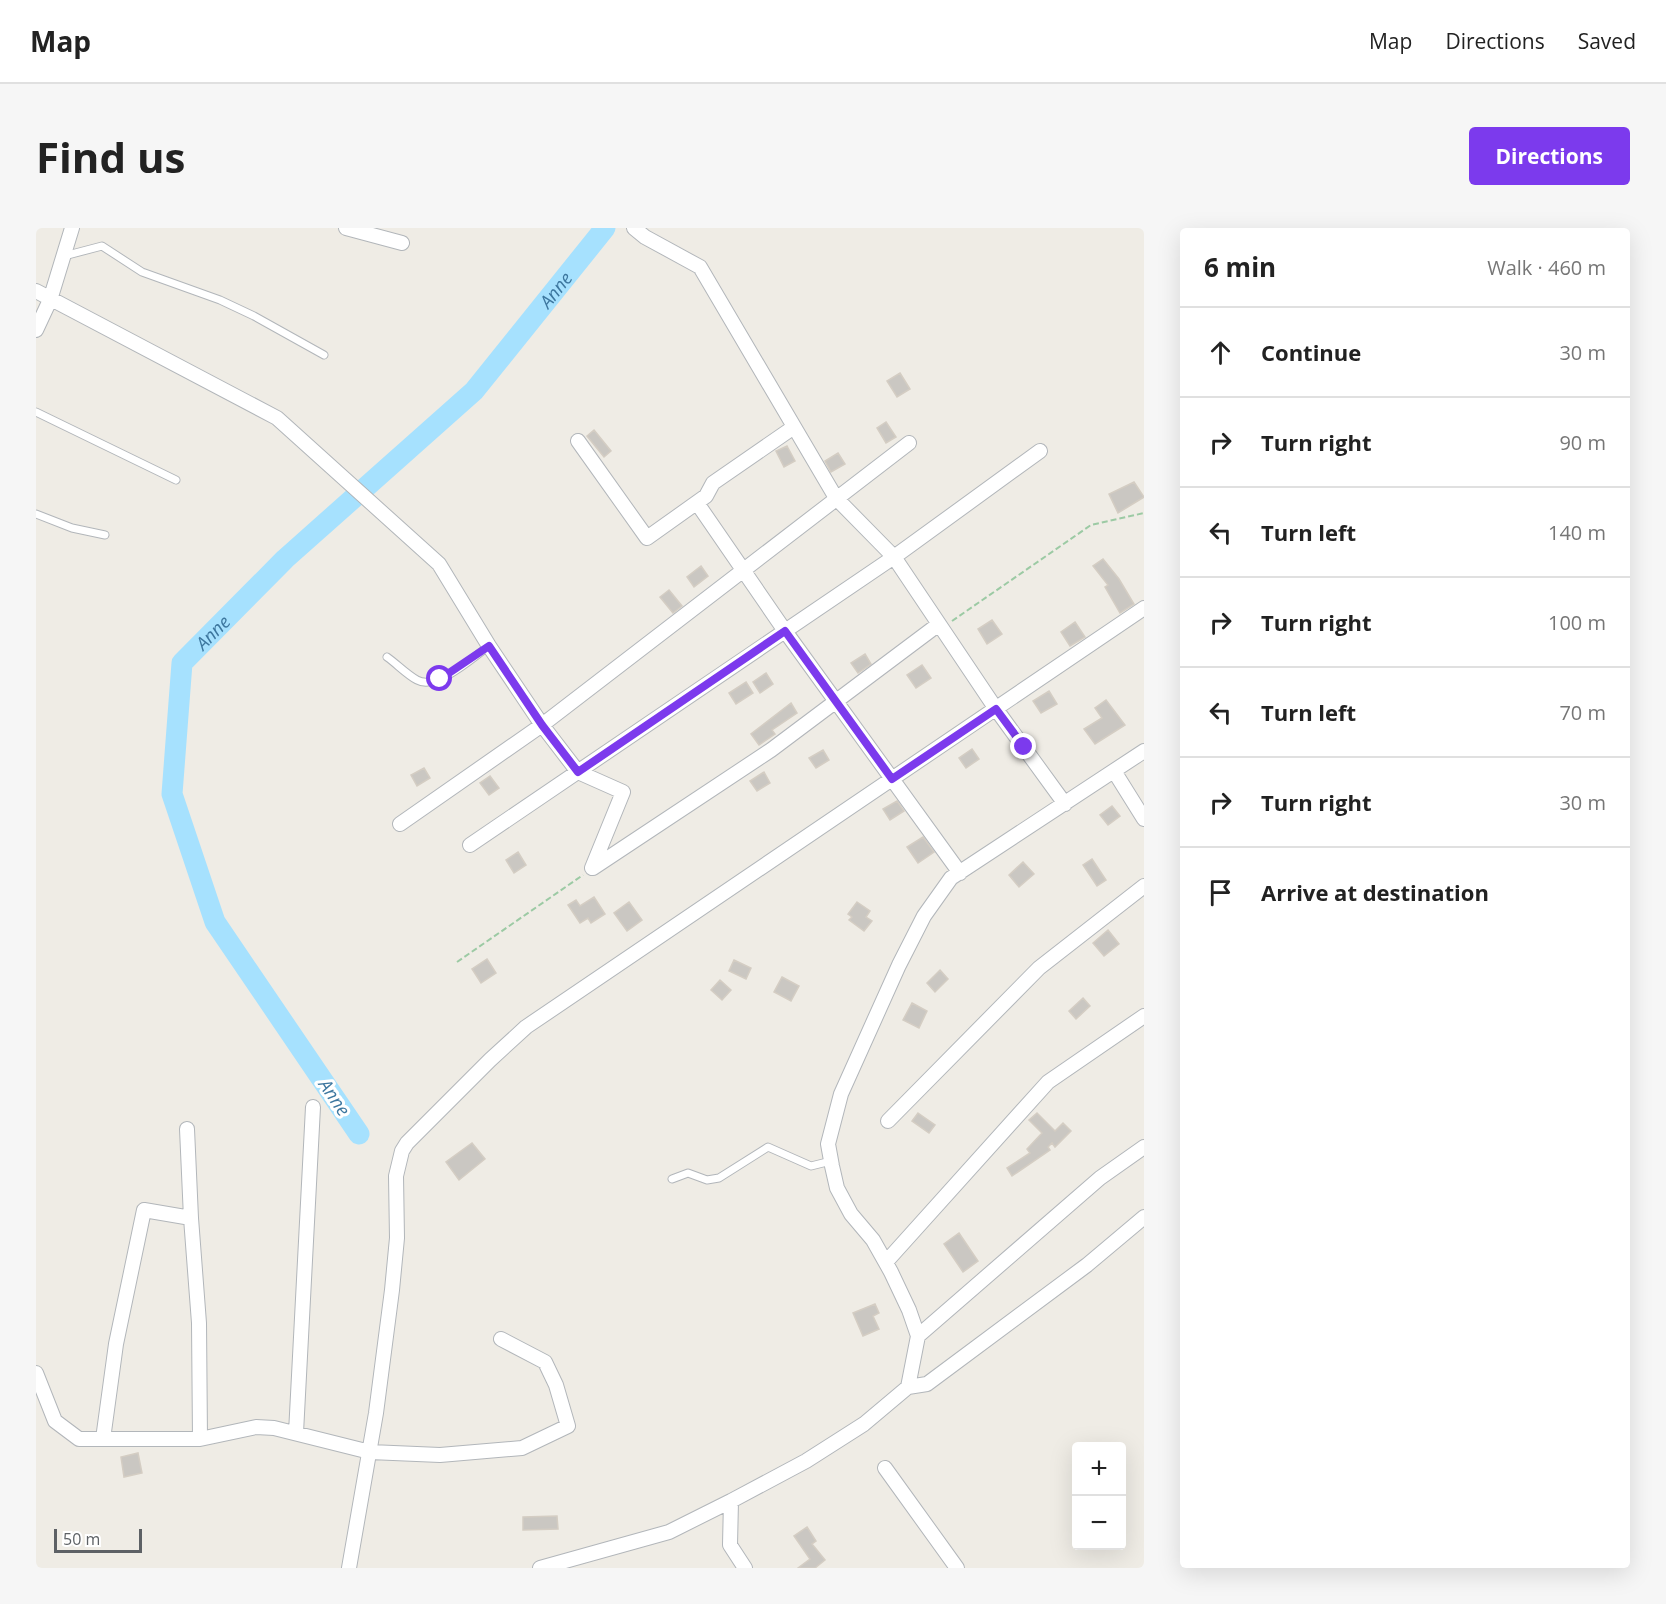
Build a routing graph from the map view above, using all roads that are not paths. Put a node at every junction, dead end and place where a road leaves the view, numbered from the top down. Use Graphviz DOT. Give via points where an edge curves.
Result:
graph roads {
  1 [pos="72,228"];
  2 [pos="346,228"];
  3 [pos="634,228"];
  4 [pos="402,243"];
  5 [pos="64,256"];
  6 [pos="36,291"];
  7 [pos="50,300"];
  8 [pos="36,330"];
  9 [pos="324,355"];
  10 [pos="36,412"];
  11 [pos="794,427"];
  12 [pos="578,441"];
  13 [pos="909,443"];
  14 [pos="1040,451"];
  15 [pos="176,480"];
  16 [pos="836,498"];
  17 [pos="697,503"];
  18 [pos="36,514"];
  19 [pos="105,534"];
  20 [pos="894,557"];
  21 [pos="742,572"];
  22 [pos="1144,608"];
  23 [pos="941,626"];
  24 [pos="785,631"];
  25 [pos="489,646"];
  26 [pos="387,657"];
  27 [pos="836,702"];
  28 [pos="996,709"];
  29 [pos="542,725"];
  30 [pos="1144,751"];
  31 [pos="1114,771"];
  32 [pos="578,772"];
  33 [pos="892,779"];
  34 [pos="1065,804"];
  35 [pos="1144,819"];
  36 [pos="400,824"];
  37 [pos="470,845"];
  38 [pos="960,873"];
  39 [pos="1144,886"];
  40 [pos="1144,1016"];
  41 [pos="313,1107"];
  42 [pos="888,1121"];
  43 [pos="187,1129"];
  44 [pos="1144,1147"];
  45 [pos="831,1161"];
  46 [pos="672,1179"];
  47 [pos="1144,1217"];
  48 [pos="191,1218"];
  49 [pos="886,1262"];
  50 [pos="918,1336"];
  51 [pos="501,1339"];
  52 [pos="36,1373"];
  53 [pos="908,1387"];
  54 [pos="296,1433"];
  55 [pos="104,1439"];
  56 [pos="200,1439"];
  57 [pos="370,1452"];
  58 [pos="885,1468"];
  59 [pos="731,1501"];
  60 [pos="349,1568"];
  61 [pos="540,1568"];
  62 [pos="745,1568"];
  63 [pos="957,1568"];
  1 -- 5 [label="street"];
  2 -- 4 [label="street"];
  3 -- 11 [label="street" via="700,267"];
  5 -- 7 [label="street"];
  5 -- 9 [label="lane" via="102,246 142,272 220,300"];
  6 -- 7 [label="street"];
  7 -- 8 [label="street"];
  7 -- 25 [label="street" via="277,418 439,564"];
  10 -- 15 [label="lane"];
  11 -- 16 [label="street"];
  11 -- 17 [label="street" via="712,483"];
  12 -- 17 [label="street" via="647,538"];
  13 -- 16 [label="street"];
  14 -- 20 [label="street"];
  16 -- 20 [label="street"];
  16 -- 21 [label="street"];
  17 -- 21 [label="street"];
  18 -- 19 [label="lane" via="72,528"];
  20 -- 23 [label="street"];
  20 -- 24 [label="street"];
  21 -- 24 [label="street"];
  21 -- 29 [label="street"];
  22 -- 28 [label="street"];
  23 -- 27 [label="street"];
  23 -- 28 [label="street"];
  24 -- 27 [label="street"];
  24 -- 32 [label="street"];
  25 -- 26 [label="lane" via="458,669 429,683 417,680"];
  25 -- 29 [label="street"];
  27 -- 32 [label="street" via="771,750 592,868 623,792"];
  27 -- 33 [label="street"];
  28 -- 33 [label="street"];
  28 -- 34 [label="street"];
  29 -- 32 [label="street"];
  29 -- 36 [label="street"];
  30 -- 31 [label="street"];
  31 -- 34 [label="street"];
  31 -- 35 [label="street"];
  32 -- 37 [label="street"];
  33 -- 38 [label="street"];
  33 -- 57 [label="street" via="526,1027 407,1143 396,1176 397,1238"];
  34 -- 38 [label="street"];
  38 -- 45 [label="street" via="951,878 924,916 859,1053 832,1125 828,1144"];
  39 -- 42 [label="street" via="1039,968"];
  40 -- 49 [label="street" via="1048,1082"];
  41 -- 54 [label="street"];
  43 -- 48 [label="street"];
  44 -- 50 [label="street" via="1100,1178"];
  45 -- 46 [label="lane" via="811,1166 768,1147 720,1178 707,1180 688,1173"];
  45 -- 49 [label="street" via="837,1188 851,1214"];
  47 -- 53 [label="street" via="1087,1265 927,1384"];
  48 -- 55 [label="street" via="144,1210 116,1344"];
  48 -- 56 [label="street" via="200,1323"];
  49 -- 50 [label="street"];
  50 -- 53 [label="street"];
  51 -- 57 [label="street" via="545,1362 568,1426 522,1448 440,1455"];
  52 -- 55 [label="street" via="55,1421 79,1439"];
  53 -- 59 [label="street" via="864,1424"];
  54 -- 56 [label="street" via="256,1427"];
  54 -- 57 [label="street"];
  55 -- 56 [label="street"];
  57 -- 60 [label="street"];
  58 -- 63 [label="street"];
  59 -- 61 [label="street" via="669,1532"];
  59 -- 62 [label="street" via="730,1545"];
}
